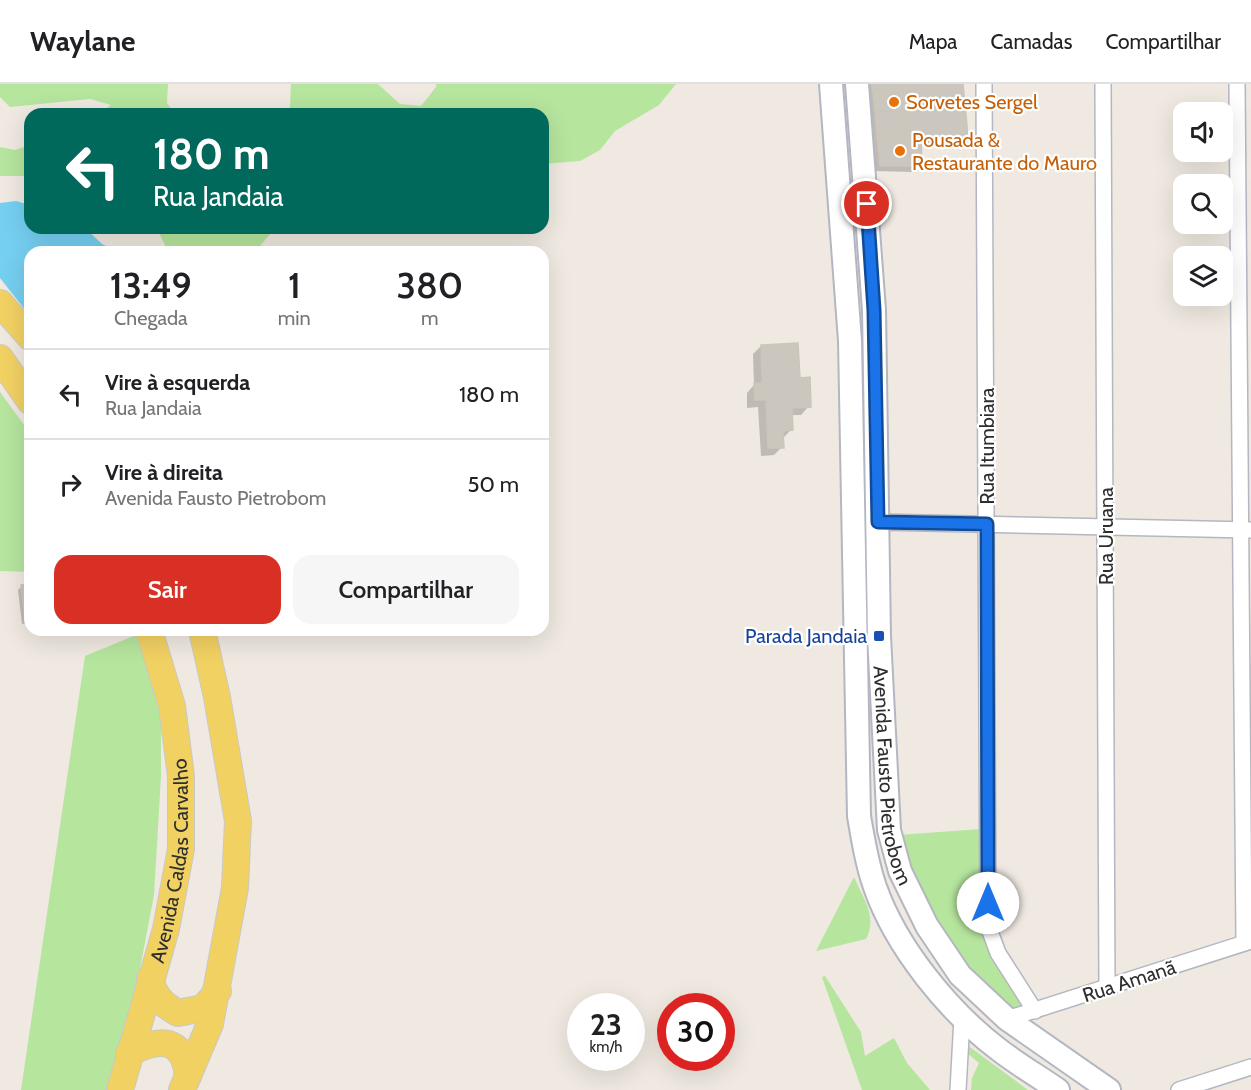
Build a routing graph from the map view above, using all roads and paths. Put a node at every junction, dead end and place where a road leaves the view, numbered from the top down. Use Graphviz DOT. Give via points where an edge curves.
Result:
graph roads {
  1 [pos="831,84"];
  2 [pos="857,84"];
  3 [pos="984,84"];
  4 [pos="1103,84"];
  5 [pos="1237,84"];
  6 [pos="0,303"];
  7 [pos="24,330"];
  8 [pos="0,358"];
  9 [pos="24,392"];
  10 [pos="878,522"];
  11 [pos="987,524"];
  12 [pos="1106,526"];
  13 [pos="1246,530"];
  14 [pos="151,636"];
  15 [pos="203,636"];
  16 [pos="1248,942"];
  17 [pos="150,979"];
  18 [pos="1107,988"];
  19 [pos="218,991"];
  20 [pos="1035,1011"];
  21 [pos="963,1018"];
  22 [pos="1007,1019"];
  23 [pos="129,1053"];
  24 [pos="1251,1067"];
  25 [pos="185,1083"];
  26 [pos="120,1090"];
  27 [pos="958,1090"];
  28 [pos="1058,1090"];
  29 [pos="1109,1090"];
  30 [pos="1179,1090"];
  1 -- 21 [label="main road, Avenida Fausto Pietrobom" via="850,341 858,816 875,888 894,932"];
  2 -- 10 [label="main road, Avenida Fausto Pietrobom" via="874,310"];
  3 -- 11 [label="street, Rua Itumbiara"];
  4 -- 12 [label="street, Rua Uruana"];
  5 -- 13 [label="street"];
  6 -- 7 [label="main road"];
  8 -- 9 [label="main road"];
  10 -- 11 [label="street"];
  10 -- 22 [label="main road, Avenida Fausto Pietrobom" via="879,636 889,830 900,871 927,927 960,975"];
  11 -- 12 [label="street"];
  11 -- 20 [label="street, Rua Itumbiara" via="988,926 998,953"];
  12 -- 13 [label="street"];
  12 -- 18 [label="street, Rua Uruana"];
  13 -- 16 [label="street"];
  14 -- 17 [label="main road, Avenida Caldas Carvalho" via="172,706 181,776 182,838 166,928"];
  15 -- 19 [label="main road" via="238,821 235,888"];
  16 -- 18 [label="street, Rua Amanã"];
  17 -- 19 [label="main road" via="163,1004 178,1013 203,1008"];
  17 -- 23 [label="main road, Avenida Caldas Carvalho"];
  18 -- 20 [label="street, Rua Amanã"];
  19 -- 25 [label="main road" via="210,1024"];
  20 -- 22 [label="street, Rua Amanã"];
  21 -- 27 [label="street"];
  21 -- 28 [label="main road, Avenida Fausto Pietrobom" via="998,1049"];
  22 -- 29 [label="main road, Avenida Fausto Pietrobom"];
  23 -- 25 [label="main road" via="148,1043 165,1041 180,1050 186,1062"];
  23 -- 26 [label="main road, Avenida Caldas Carvalho"];
  24 -- 30 [label="street"];
}
